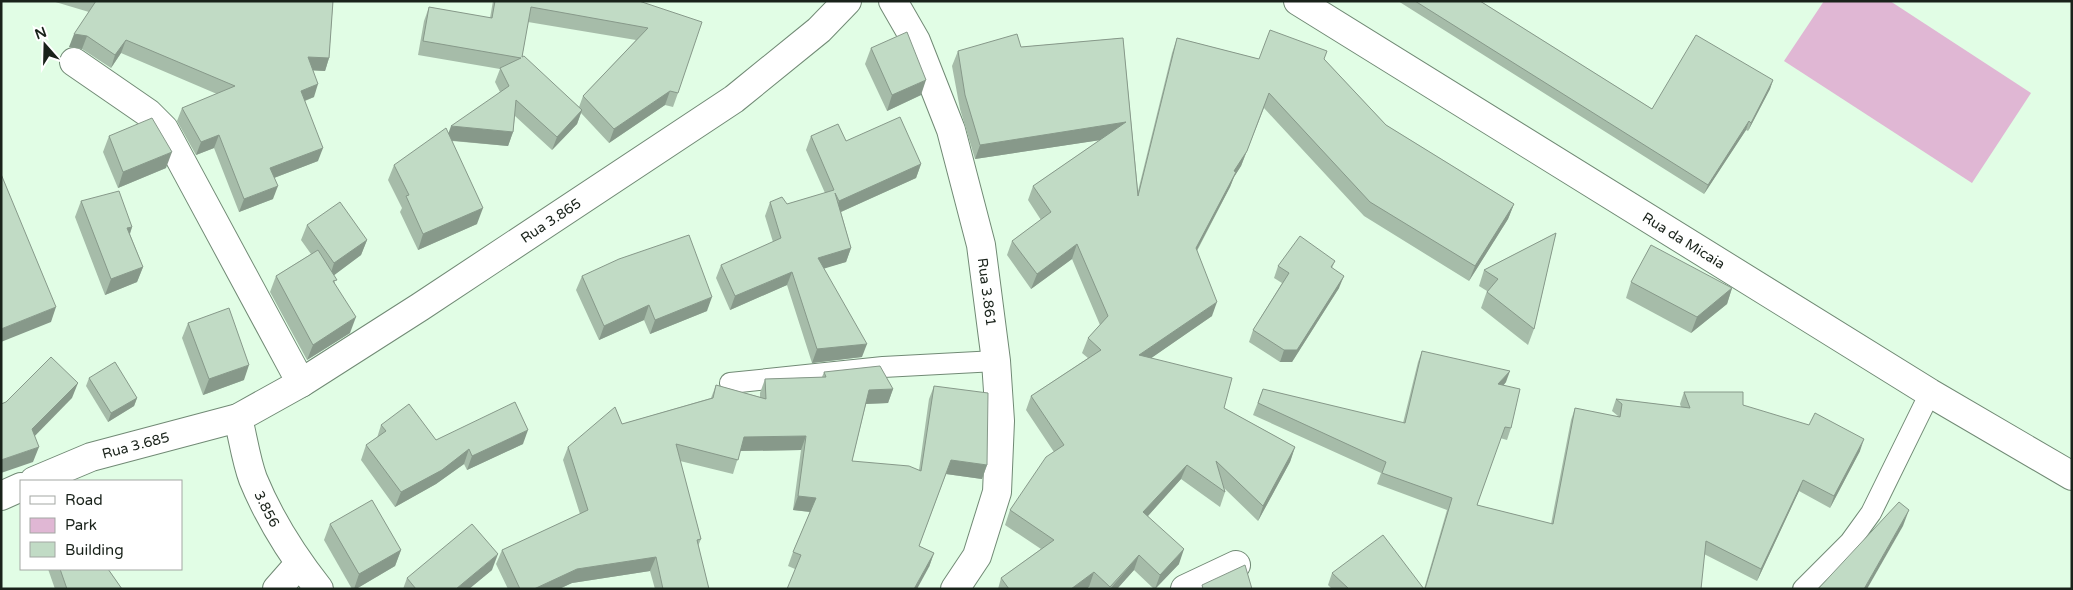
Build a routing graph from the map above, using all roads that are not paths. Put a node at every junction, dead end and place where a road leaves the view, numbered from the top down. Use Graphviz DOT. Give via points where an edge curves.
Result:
graph roads {
  1 [pos="847,1"];
  2 [pos="893,1"];
  3 [pos="1298,1"];
  4 [pos="74,62"];
  5 [pos="996,361"];
  6 [pos="301,383"];
  7 [pos="730,383"];
  8 [pos="1930,393"];
  9 [pos="238,418"];
  10 [pos="2072,476"];
  11 [pos="36,480"];
  12 [pos="20,487"];
  13 [pos="1,496"];
  14 [pos="299,564"];
  15 [pos="1236,565"];
  16 [pos="277,589"];
  17 [pos="319,589"];
  18 [pos="955,589"];
  19 [pos="1185,589"];
  20 [pos="1803,589"];
  1 -- 6 [label="street, Rua 3.865" via="820,30 734,99"];
  2 -- 5 [label="street, Rua 3.861" via="916,41 951,130 981,245"];
  3 -- 8 [label="street, Rua da Micaia"];
  4 -- 6 [label="street" via="148,113 164,129"];
  5 -- 7 [label="lane" via="883,367"];
  5 -- 18 [label="street, Rua 3.861" via="1000,421 997,492 977,556"];
  6 -- 9 [label="street, Rua 3.865"];
  8 -- 10 [label="street, Rua da Micaia"];
  8 -- 20 [label="lane" via="1871,513 1850,542"];
  9 -- 11 [label="street, Rua 3.685" via="91,457"];
  9 -- 14 [label="street, 3.856" via="253,478"];
  12 -- 13 [label="street"];
  14 -- 16 [label="street"];
  14 -- 17 [label="street, 3.856"];
  15 -- 19 [label="street"];
}
